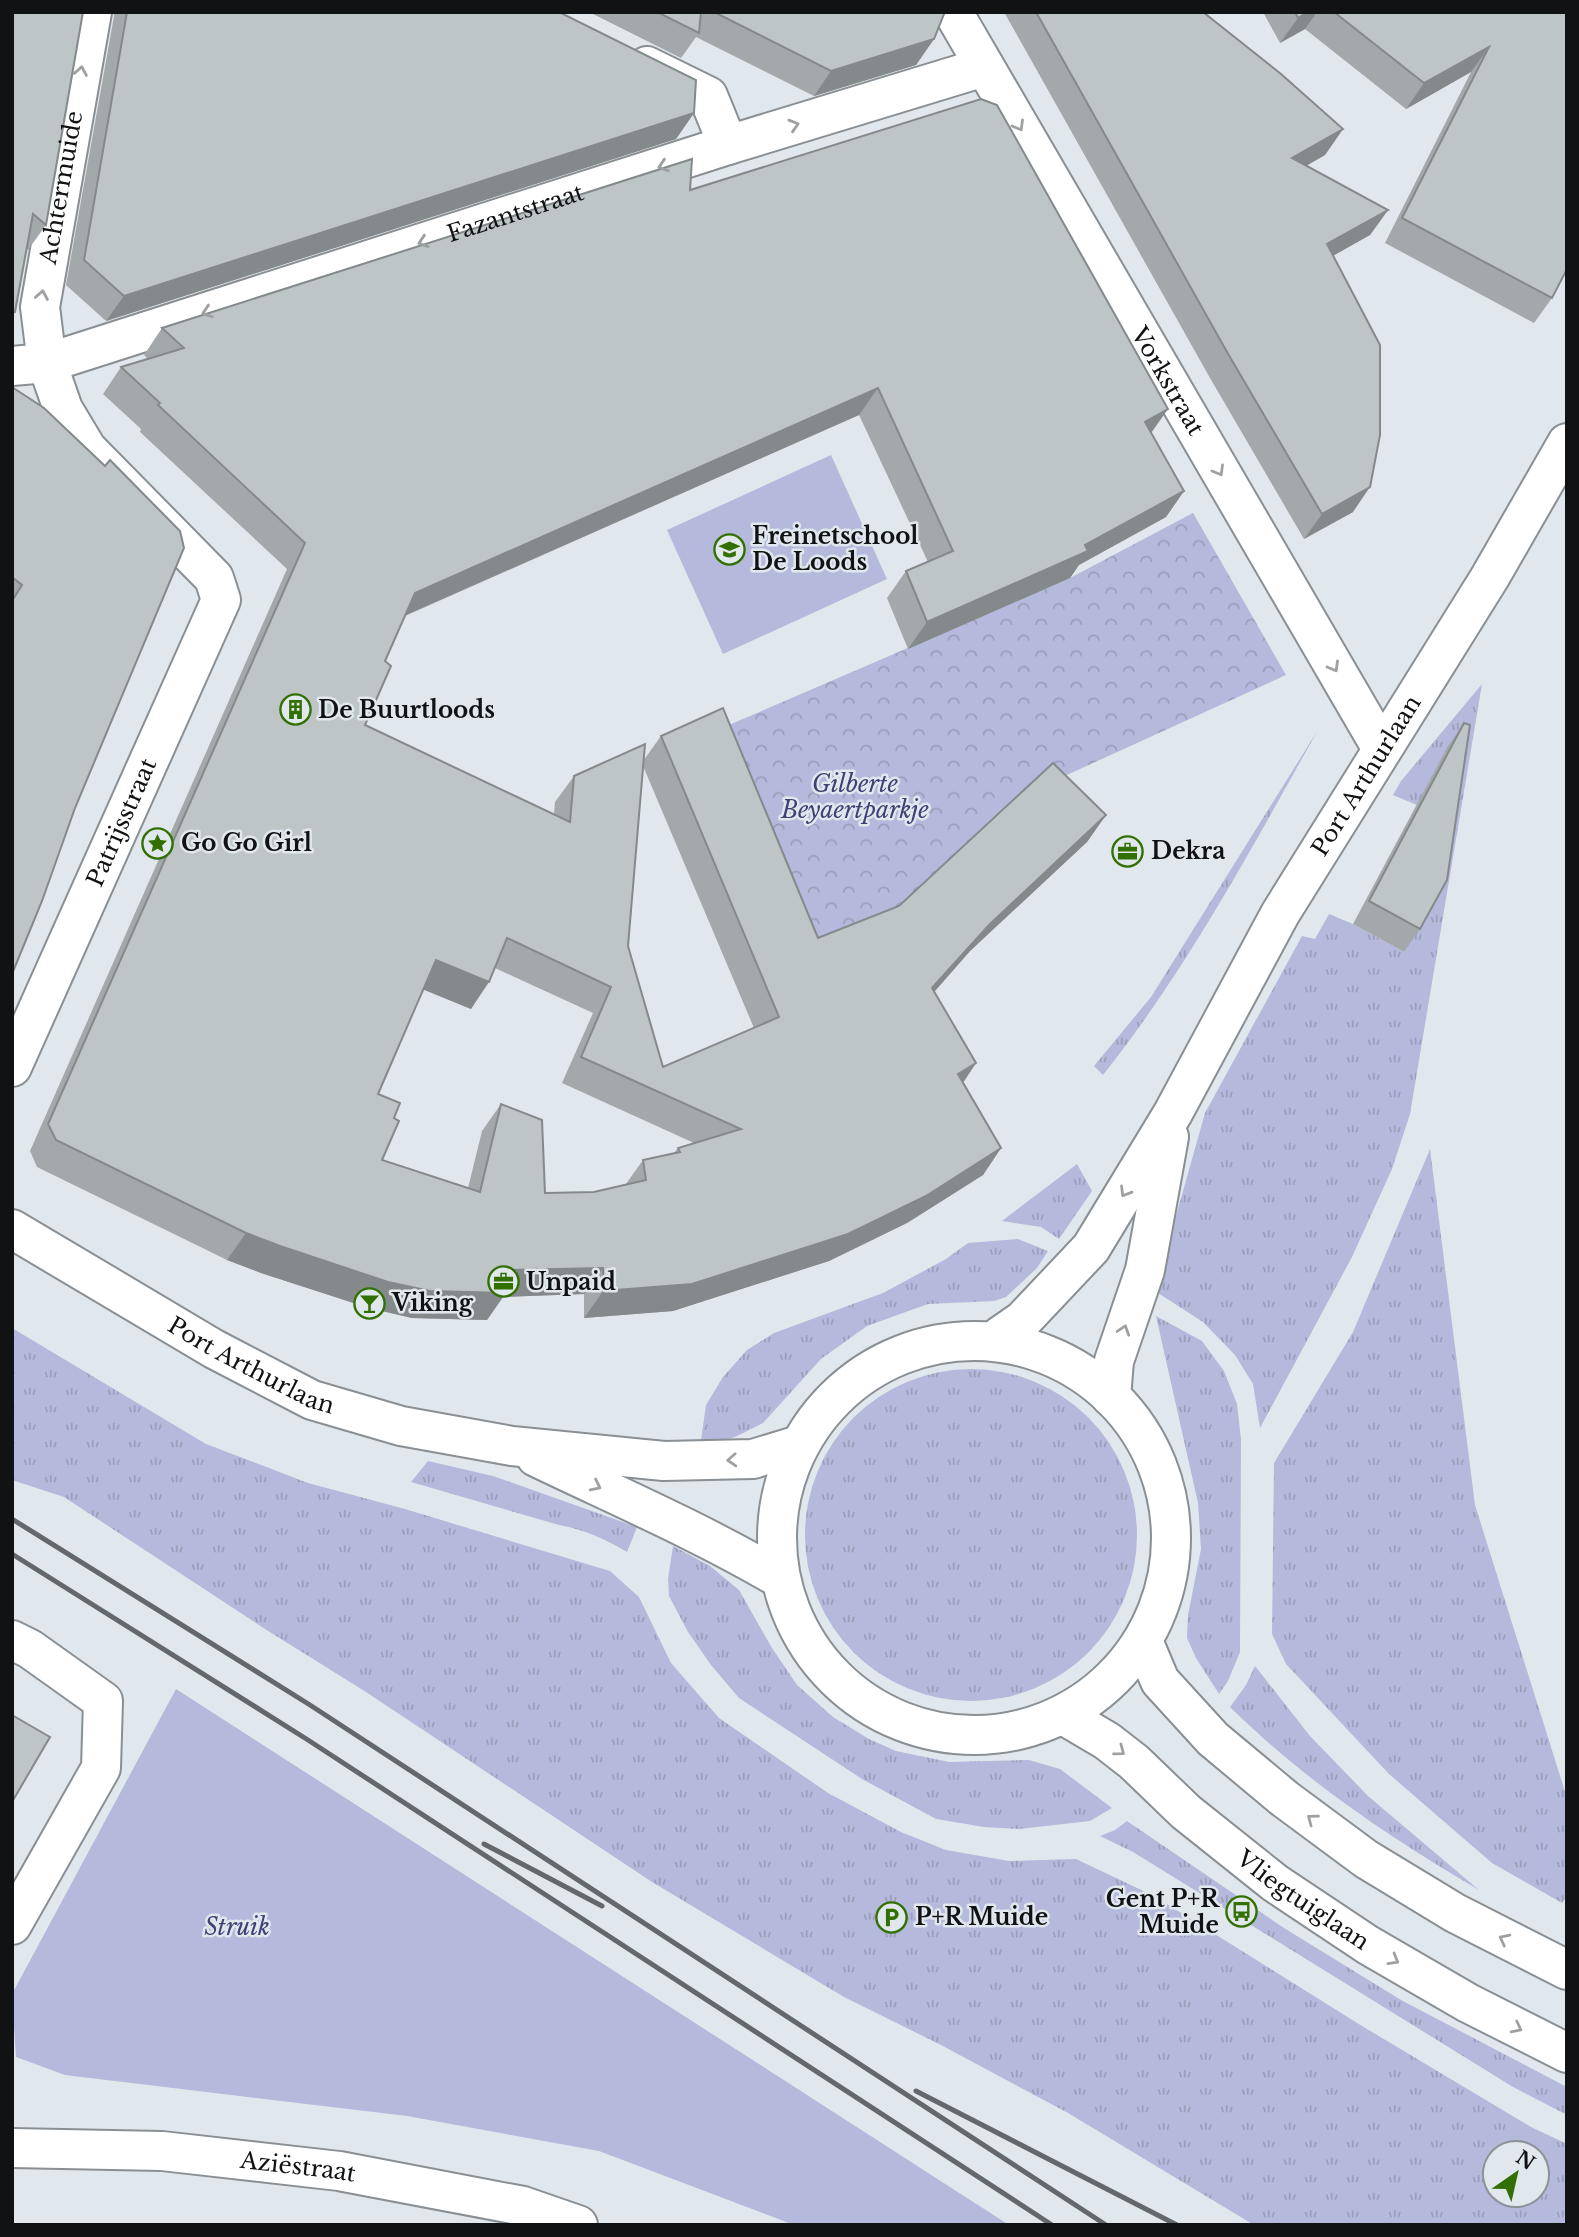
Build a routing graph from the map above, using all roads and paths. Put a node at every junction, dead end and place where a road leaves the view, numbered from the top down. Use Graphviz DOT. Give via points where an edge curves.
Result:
graph roads {
  1 [pos="92,12"];
  2 [pos="953,12"];
  3 [pos="611,48"];
  4 [pos="985,67"];
  5 [pos="728,145"];
  6 [pos="30,364"];
  7 [pos="1567,443"];
  8 [pos="214,578"];
  9 [pos="1382,749"];
  10 [pos="12,1067"];
  11 [pos="1173,1113"];
  12 [pos="12,1229"];
  13 [pos="1000,1336"];
  14 [pos="1111,1397"];
  15 [pos="799,1445"];
  16 [pos="512,1446"];
  17 [pos="779,1577"];
  18 [pos="12,1640"];
  19 [pos="1144,1643"];
  20 [pos="1063,1715"];
  21 [pos="12,1925"];
  22 [pos="1567,1970"];
  23 [pos="1567,2053"];
  24 [pos="12,2148"];
  25 [pos="578,2225"];
  6 -- 1 [label="street, Achtermuide, one-way"];
  2 -- 4 [label="street, Vorkstraat"];
  3 -- 5 [label="street" via="708,96"];
  5 -- 4 [label="street, Fazantstraat, one-way"];
  4 -- 9 [label="street, Vorkstraat, one-way"];
  5 -- 6 [label="street, Fazantstraat, one-way"];
  6 -- 8 [label="street, Achtermuide" via="87,449"];
  7 -- 9 [label="street, Port Arthurlaan" via="1490,578"];
  8 -- 10 [label="street, Patrijsstraat" via="221,600"];
  9 -- 11 [label="street, Port Arthurlaan" via="1280,914"];
  11 -- 13 [label="street, Port Arthurlaan, one-way" via="1091,1248 1023,1320"];
  14 -- 11 [label="street, Port Arthurlaan, one-way" via="1114,1361 1145,1270"];
  12 -- 16 [label="street, Port Arthurlaan" via="214,1349 312,1400 401,1426"];
  13 -- 14 [label="street" via="1060,1361"];
  13 -- 15 [label="street" via="940,1343 883,1362 834,1397"];
  14 -- 19 [label="street" via="1145,1441 1166,1492 1171,1547 1161,1601"];
  15 -- 16 [label="street, Port Arthurlaan, one-way" via="753,1459 687,1462"];
  15 -- 17 [label="street" via="779,1500"];
  16 -- 17 [label="street, Port Arthurlaan, one-way"];
  17 -- 20 [label="street" via="790,1612 817,1659 856,1697 904,1723 957,1735 1011,1732"];
  18 -- 21 [label="street" via="103,1701 101,1768"];
  19 -- 20 [label="street" via="1104,1688"];
  22 -- 19 [label="street, one-way" via="1455,1913 1366,1859 1285,1799 1213,1739 1160,1681"];
  20 -- 23 [label="street, Vliegtuiglaan, one-way" via="1134,1762 1186,1812 1275,1883 1368,1945"];
  24 -- 25 [label="street, Aziëstraat" via="162,2151 339,2171 523,2206"];
}
